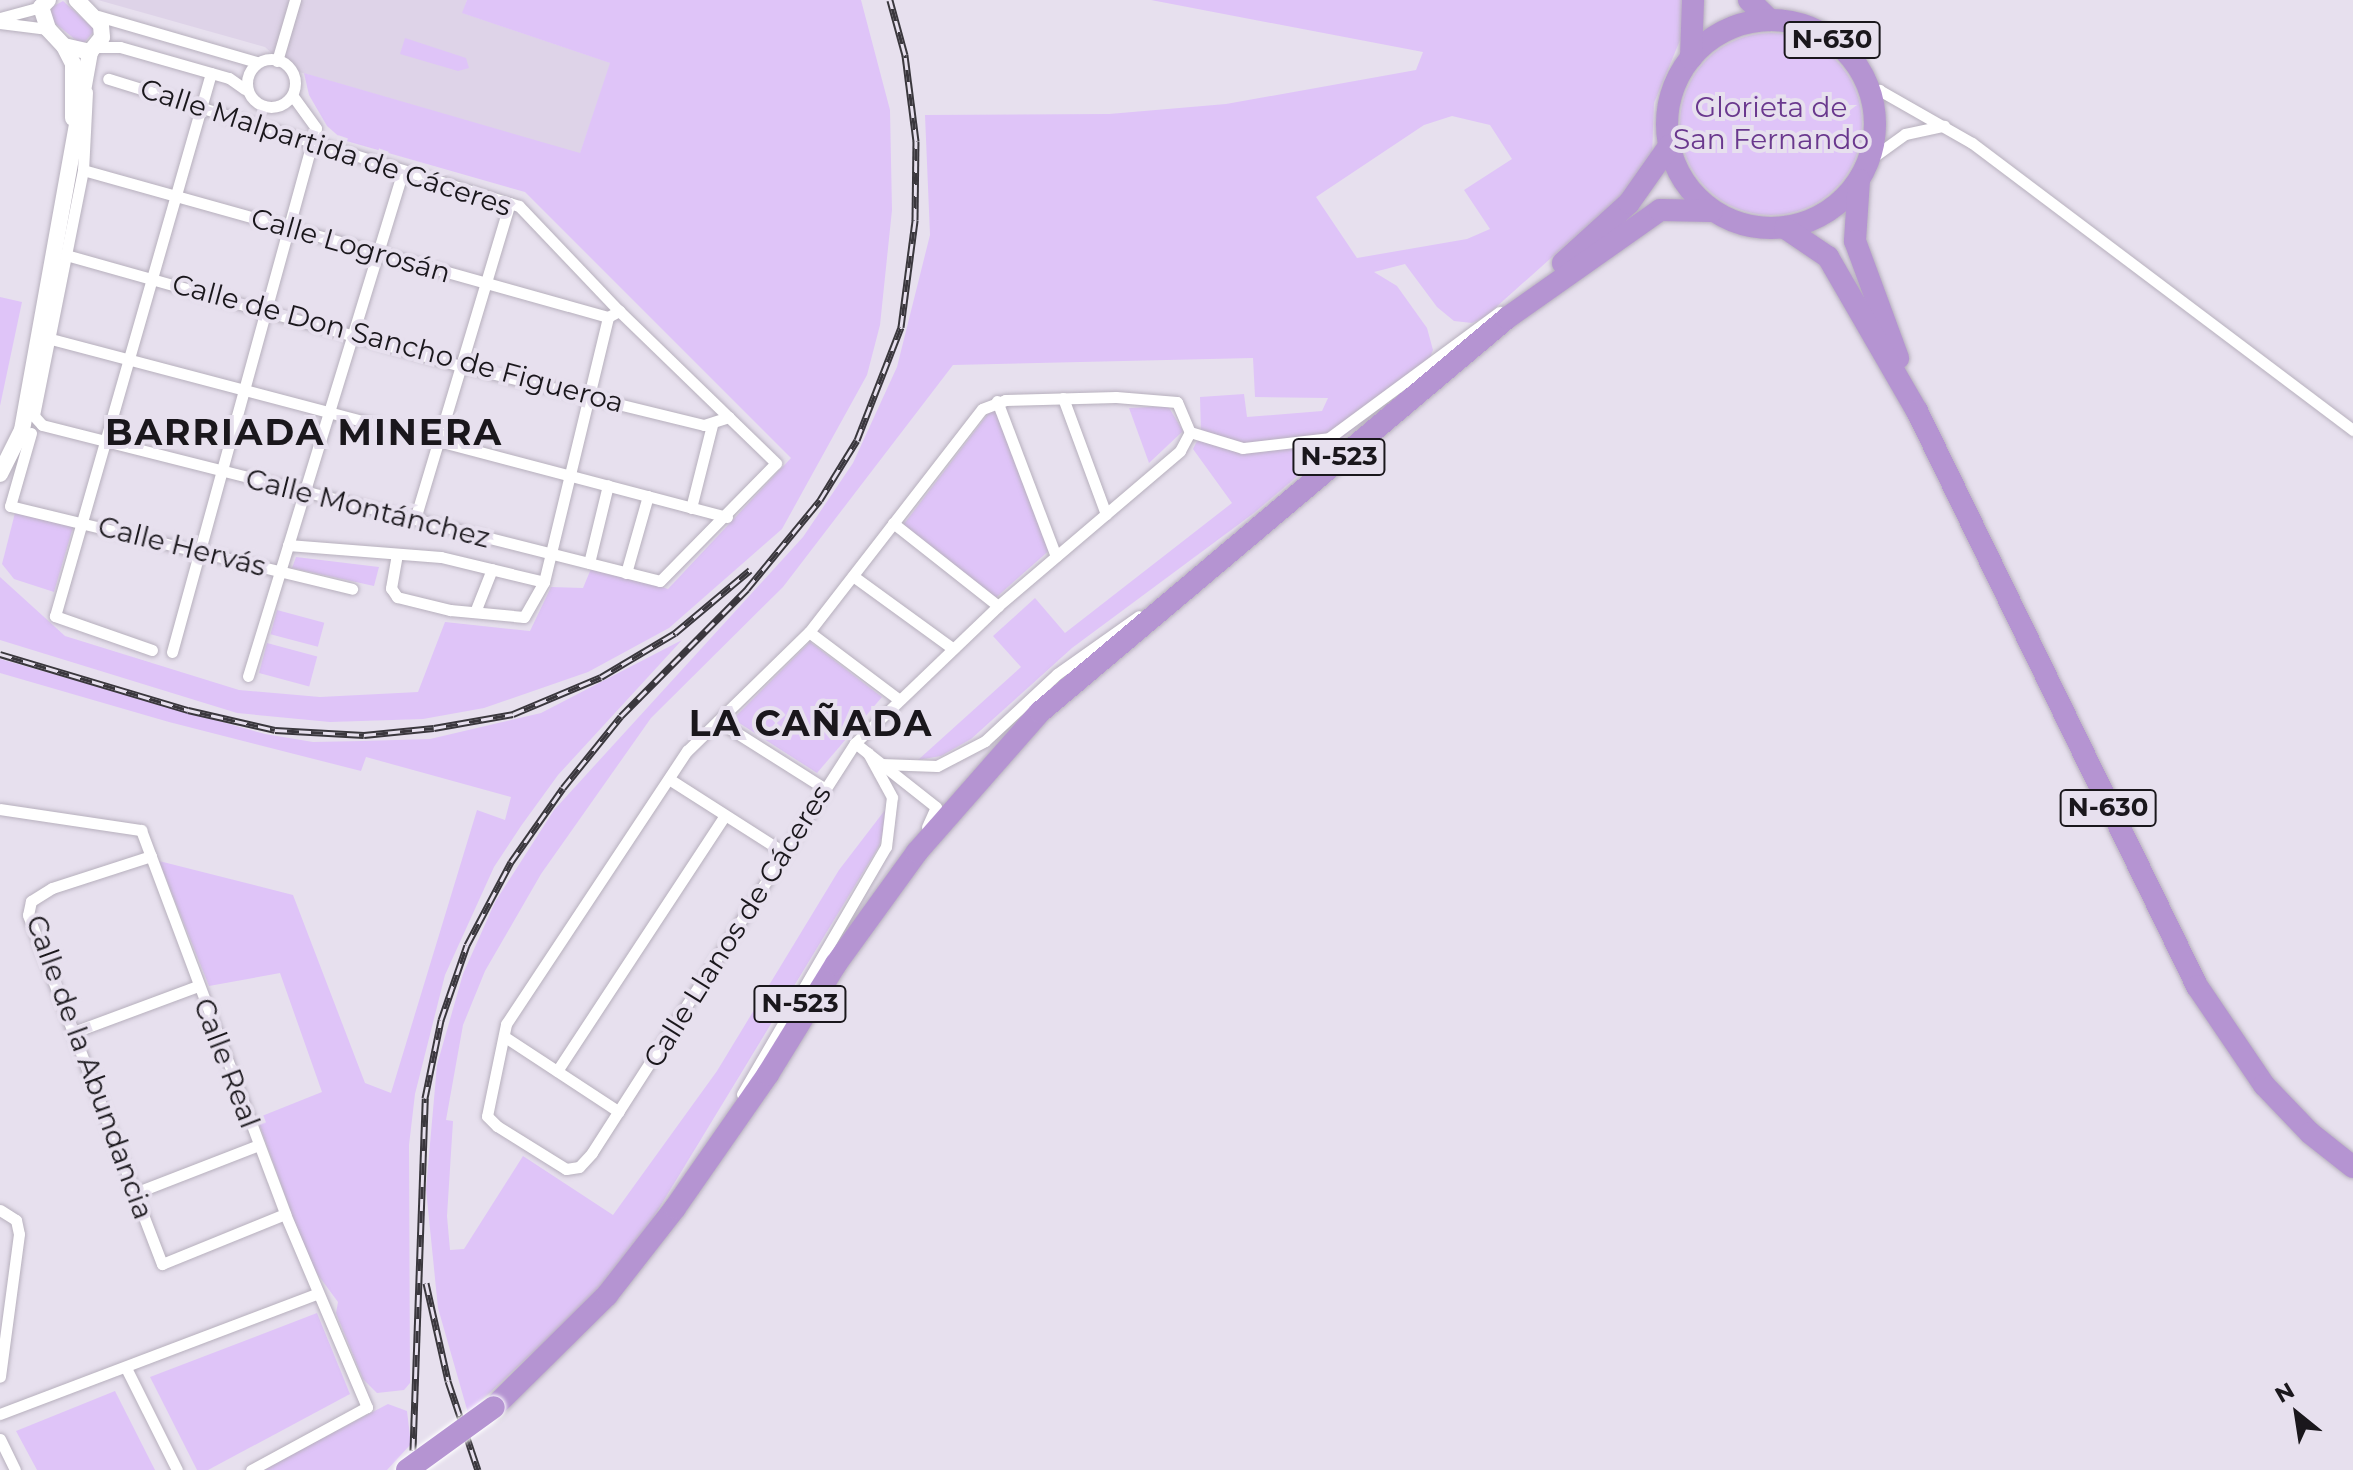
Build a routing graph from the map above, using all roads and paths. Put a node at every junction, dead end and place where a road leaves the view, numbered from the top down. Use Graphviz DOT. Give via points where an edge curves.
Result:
graph roads {
  1 [pos="77,0"];
  2 [pos="295,0"];
  3 [pos="1693,0"];
  4 [pos="1749,0"];
  5 [pos="44,4"];
  6 [pos="98,16"];
  7 [pos="0,20"];
  8 [pos="1770,20"];
  9 [pos="48,29"];
  10 [pos="64,46"];
  11 [pos="94,50"];
  12 [pos="1691,58"];
  13 [pos="277,61"];
  14 [pos="256,62"];
  15 [pos="211,73"];
  16 [pos="108,79"];
  17 [pos="87,87"];
  18 [pos="245,89"];
  19 [pos="1871,93"];
  20 [pos="294,98"];
  21 [pos="200,106"];
  22 [pos="1944,126"];
  23 [pos="313,143"];
  24 [pos="1669,146"];
  25 [pos="83,170"];
  26 [pos="1864,170"];
  27 [pos="403,171"];
  28 [pos="175,194"];
  29 [pos="510,203"];
  30 [pos="1712,211"];
  31 [pos="291,228"];
  32 [pos="1785,228"];
  33 [pos="377,252"];
  34 [pos="66,255"];
  35 [pos="151,277"];
  36 [pos="487,284"];
  37 [pos="1532,289"];
  38 [pos="267,309"];
  39 [pos="614,314"];
  40 [pos="1507,318"];
  41 [pos="352,333"];
  42 [pos="51,339"];
  43 [pos="128,360"];
  44 [pos="462,366"];
  45 [pos="245,390"];
  46 [pos="589,396"];
  47 [pos="1063,398"];
  48 [pos="997,401"];
  49 [pos="1917,411"];
  50 [pos="328,412"];
  51 [pos="729,417"];
  52 [pos="712,425"];
  53 [pos="2353,430"];
  54 [pos="1190,432"];
  55 [pos="31,433"];
  56 [pos="105,441"];
  57 [pos="438,441"];
  58 [pos="0,454"];
  59 [pos="220,470"];
  60 [pos="0,474"];
  61 [pos="571,476"];
  62 [pos="608,485"];
  63 [pos="304,491"];
  64 [pos="648,496"];
  65 [pos="691,508"];
  66 [pos="1106,514"];
  67 [pos="727,517"];
  68 [pos="415,519"];
  69 [pos="80,521"];
  70 [pos="893,523"];
  71 [pos="1245,535"];
  72 [pos="288,545"];
  73 [pos="199,551"];
  74 [pos="397,554"];
  75 [pos="551,554"];
  76 [pos="1056,556"];
  77 [pos="589,563"];
  78 [pos="492,569"];
  79 [pos="280,570"];
  80 [pos="626,573"];
  81 [pos="853,576"];
  82 [pos="544,582"];
  83 [pos="352,589"];
  84 [pos="998,606"];
  85 [pos="475,612"];
  86 [pos="1139,616"];
  87 [pos="809,632"];
  88 [pos="952,648"];
  89 [pos="152,650"];
  90 [pos="172,652"];
  91 [pos="248,676"];
  92 [pos="897,698"];
  93 [pos="1040,712"];
  94 [pos="718,721"];
  95 [pos="855,743"];
  96 [pos="868,753"];
  97 [pos="881,764"];
  98 [pos="669,779"];
  99 [pos="824,788"];
  100 [pos="936,807"];
  101 [pos="0,809"];
  102 [pos="725,815"];
  103 [pos="783,852"];
  104 [pos="151,856"];
  105 [pos="836,964"];
  106 [pos="198,986"];
  107 [pos="74,1032"];
  108 [pos="505,1037"];
  109 [pos="557,1071"];
  110 [pos="619,1112"];
  111 [pos="726,1123"];
  112 [pos="259,1145"];
  113 [pos="2353,1167"];
  114 [pos="135,1193"];
  115 [pos="675,1208"];
  116 [pos="0,1210"];
  117 [pos="285,1214"];
  118 [pos="318,1293"];
  119 [pos="126,1368"];
  120 [pos="0,1377"];
  121 [pos="0,1414"];
  122 [pos="0,1439"];
  123 [pos="15,1470"];
  124 [pos="177,1470"];
  125 [pos="251,1470"];
  126 [pos="407,1470"];
  1 -- 6 [label="main road"];
  2 -- 13 [label="street"];
  3 -- 12 [label="highway, N-630"];
  4 -- 8 [label="highway, N-630"];
  5 -- 7 [label="street"];
  5 -- 9 [label="main road"];
  6 -- 11 [label="main road" via="102,37"];
  6 -- 14 [label="street, Calle Malpartida de Cáceres"];
  7 -- 9 [label="street"];
  8 -- 12 [label="highway, N-630" via="1730,29"];
  8 -- 19 [label="highway, N-630" via="1805,26 1835,42 1855,62"];
  9 -- 10 [label="main road"];
  10 -- 11 [label="main road"];
  10 -- 58 [label="main road" via="73,64 73,119 14,427"];
  11 -- 15 [label="street, Calle Malpartida de Cáceres" via="120,47"];
  11 -- 17 [label="main road"];
  12 -- 24 [label="highway, N-630" via="1669,102"];
  13 -- 14 [label="street"];
  13 -- 20 [label="street" via="298,81"];
  14 -- 18 [label="street" via="245,76"];
  15 -- 18 [label="street, Calle Malpartida de Cáceres"];
  15 -- 21 [label="street"];
  16 -- 21 [label="street, Calle Malpartida de Cáceres"];
  17 -- 25 [label="street" via="90,113"];
  17 -- 60 [label="main road" via="22,430"];
  18 -- 20 [label="street" via="269,104"];
  19 -- 22 [label="street" via="1879,90"];
  19 -- 26 [label="highway, N-630" via="1876,124"];
  20 -- 23 [label="street" via="312,118"];
  21 -- 23 [label="street, Calle Malpartida de Cáceres"];
  21 -- 28 [label="street"];
  22 -- 26 [label="street" via="1905,134"];
  22 -- 53 [label="street"];
  23 -- 27 [label="street, Calle Malpartida de Cáceres"];
  23 -- 31 [label="street"];
  24 -- 30 [label="highway, N-630" via="1686,185"];
  24 -- 37 [label="highway" via="1629,203"];
  25 -- 28 [label="street, Calle Logrosán"];
  25 -- 34 [label="street"];
  26 -- 32 [label="highway, N-630" via="1827,212"];
  26 -- 49 [label="highway, N-630" via="1855,241"];
  27 -- 29 [label="street, Calle Malpartida de Cáceres"];
  27 -- 33 [label="street"];
  28 -- 31 [label="street, Calle Logrosán"];
  28 -- 35 [label="street"];
  29 -- 36 [label="street"];
  29 -- 39 [label="street, Calle Malpartida de Cáceres" via="519,206"];
  30 -- 32 [label="highway, N-630" via="1745,225"];
  30 -- 40 [label="highway" via="1672,206 1647,217"];
  31 -- 33 [label="street, Calle Logrosán"];
  31 -- 38 [label="street"];
  32 -- 49 [label="highway, N-630" via="1828,257"];
  33 -- 36 [label="street, Calle Logrosán"];
  33 -- 41 [label="street"];
  34 -- 35 [label="street, Calle de Don Sancho de Figueroa"];
  34 -- 42 [label="street"];
  35 -- 38 [label="street, Calle de Don Sancho de Figueroa"];
  35 -- 43 [label="street"];
  36 -- 39 [label="street, Calle Logrosán"];
  36 -- 44 [label="street"];
  37 -- 40 [label="highway"];
  37 -- 54 [label="street" via="1329,438 1243,448"];
  38 -- 41 [label="street, Calle de Don Sancho de Figueroa"];
  38 -- 45 [label="street"];
  39 -- 46 [label="street"];
  39 -- 51 [label="street, Calle Malpartida de Cáceres"];
  40 -- 71 [label="highway, N-523"];
  41 -- 44 [label="street, Calle de Don Sancho de Figueroa"];
  41 -- 50 [label="street"];
  42 -- 43 [label="street"];
  42 -- 56 [label="street, Calle Montánchez" via="34,416 42,425"];
  43 -- 45 [label="street"];
  43 -- 56 [label="street"];
  44 -- 46 [label="street, Calle de Don Sancho de Figueroa"];
  44 -- 57 [label="street"];
  45 -- 50 [label="street"];
  45 -- 59 [label="street"];
  46 -- 52 [label="street, Calle de Don Sancho de Figueroa"];
  46 -- 61 [label="street"];
  47 -- 48 [label="street"];
  47 -- 54 [label="street" via="1168,398 1185,411"];
  47 -- 66 [label="street"];
  48 -- 70 [label="street" via="982,409"];
  48 -- 76 [label="street"];
  49 -- 113 [label="highway, N-630" via="2197,986 2264,1085 2310,1133"];
  50 -- 57 [label="street"];
  50 -- 63 [label="street"];
  51 -- 52 [label="street"];
  51 -- 67 [label="street, Calle Malpartida de Cáceres" via="776,463"];
  52 -- 65 [label="street"];
  54 -- 66 [label="street, Calle Llanos de Cáceres" via="1180,451"];
  55 -- 69 [label="street, Calle Hervás" via="10,506"];
  56 -- 59 [label="street, Calle Montánchez"];
  56 -- 69 [label="street"];
  57 -- 61 [label="street"];
  57 -- 68 [label="street"];
  59 -- 63 [label="street, Calle Montánchez"];
  59 -- 73 [label="street"];
  61 -- 62 [label="street"];
  61 -- 75 [label="street"];
  62 -- 64 [label="street"];
  62 -- 77 [label="street"];
  63 -- 68 [label="street, Calle Montánchez"];
  63 -- 72 [label="street"];
  64 -- 65 [label="street"];
  64 -- 80 [label="street"];
  65 -- 67 [label="street"];
  66 -- 76 [label="street, Calle Llanos de Cáceres"];
  67 -- 80 [label="street, Calle Montánchez" via="660,581"];
  68 -- 75 [label="street, Calle Montánchez"];
  69 -- 73 [label="street, Calle Hervás"];
  69 -- 89 [label="street" via="55,616"];
  70 -- 81 [label="street"];
  70 -- 84 [label="street"];
  71 -- 86 [label="highway, N-523"];
  71 -- 93 [label="highway, N-523"];
  72 -- 74 [label="street"];
  72 -- 79 [label="street"];
  73 -- 79 [label="street, Calle Hervás"];
  73 -- 90 [label="street"];
  74 -- 78 [label="street"];
  74 -- 85 [label="street" via="391,588 397,597"];
  75 -- 77 [label="street, Calle Montánchez"];
  75 -- 82 [label="street"];
  76 -- 84 [label="street, Calle Llanos de Cáceres"];
  77 -- 80 [label="street, Calle Montánchez"];
  78 -- 82 [label="street"];
  78 -- 85 [label="street"];
  79 -- 83 [label="street, Calle Hervás"];
  79 -- 91 [label="street"];
  81 -- 87 [label="street"];
  81 -- 88 [label="street"];
  82 -- 85 [label="street" via="524,617"];
  84 -- 88 [label="street, Calle Llanos de Cáceres"];
  86 -- 97 [label="street" via="1057,674 985,741 937,766"];
  86 -- 100 [label="highway, N-523" via="1017,721"];
  87 -- 92 [label="street"];
  87 -- 94 [label="street"];
  88 -- 92 [label="street, Calle Llanos de Cáceres"];
  92 -- 95 [label="street, Calle Llanos de Cáceres"];
  93 -- 100 [label="street" via="945,806"];
  93 -- 105 [label="highway, N-523" via="917,852"];
  94 -- 98 [label="street"];
  94 -- 99 [label="street"];
  95 -- 96 [label="street"];
  95 -- 99 [label="street, Calle Llanos de Cáceres"];
  96 -- 97 [label="street"];
  96 -- 111 [label="street" via="892,797 886,847"];
  97 -- 100 [label="street"];
  98 -- 102 [label="street"];
  98 -- 108 [label="street" via="506,1024"];
  99 -- 103 [label="street, Calle Llanos de Cáceres"];
  100 -- 105 [label="street"];
  100 -- 111 [label="highway, N-523" via="869,895"];
  101 -- 104 [label="street, Calle Real" via="141,830"];
  102 -- 103 [label="street"];
  102 -- 109 [label="street"];
  103 -- 110 [label="street, Calle Llanos de Cáceres"];
  104 -- 106 [label="street, Calle Real"];
  104 -- 107 [label="street, Calle de la Abundancia" via="52,888 31,901 28,915"];
  105 -- 115 [label="highway, N-523"];
  106 -- 107 [label="street"];
  106 -- 112 [label="street, Calle Real"];
  107 -- 114 [label="street, Calle de la Abundancia"];
  108 -- 109 [label="street"];
  108 -- 110 [label="street, Calle Llanos de Cáceres" via="487,1116 566,1169 579,1167"];
  109 -- 110 [label="street"];
  111 -- 115 [label="highway, N-523"];
  112 -- 114 [label="street"];
  112 -- 117 [label="street, Calle Real"];
  114 -- 117 [label="street, Calle de la Abundancia" via="162,1264"];
  115 -- 126 [label="highway, N-523, bridge" via="598,1305 494,1407"];
  116 -- 120 [label="street" via="16,1220 19,1234"];
  117 -- 118 [label="street, Calle Real"];
  118 -- 119 [label="street"];
  118 -- 125 [label="street, Calle Real" via="367,1407"];
  119 -- 121 [label="street"];
  119 -- 124 [label="street"];
  122 -- 123 [label="street"];
}
